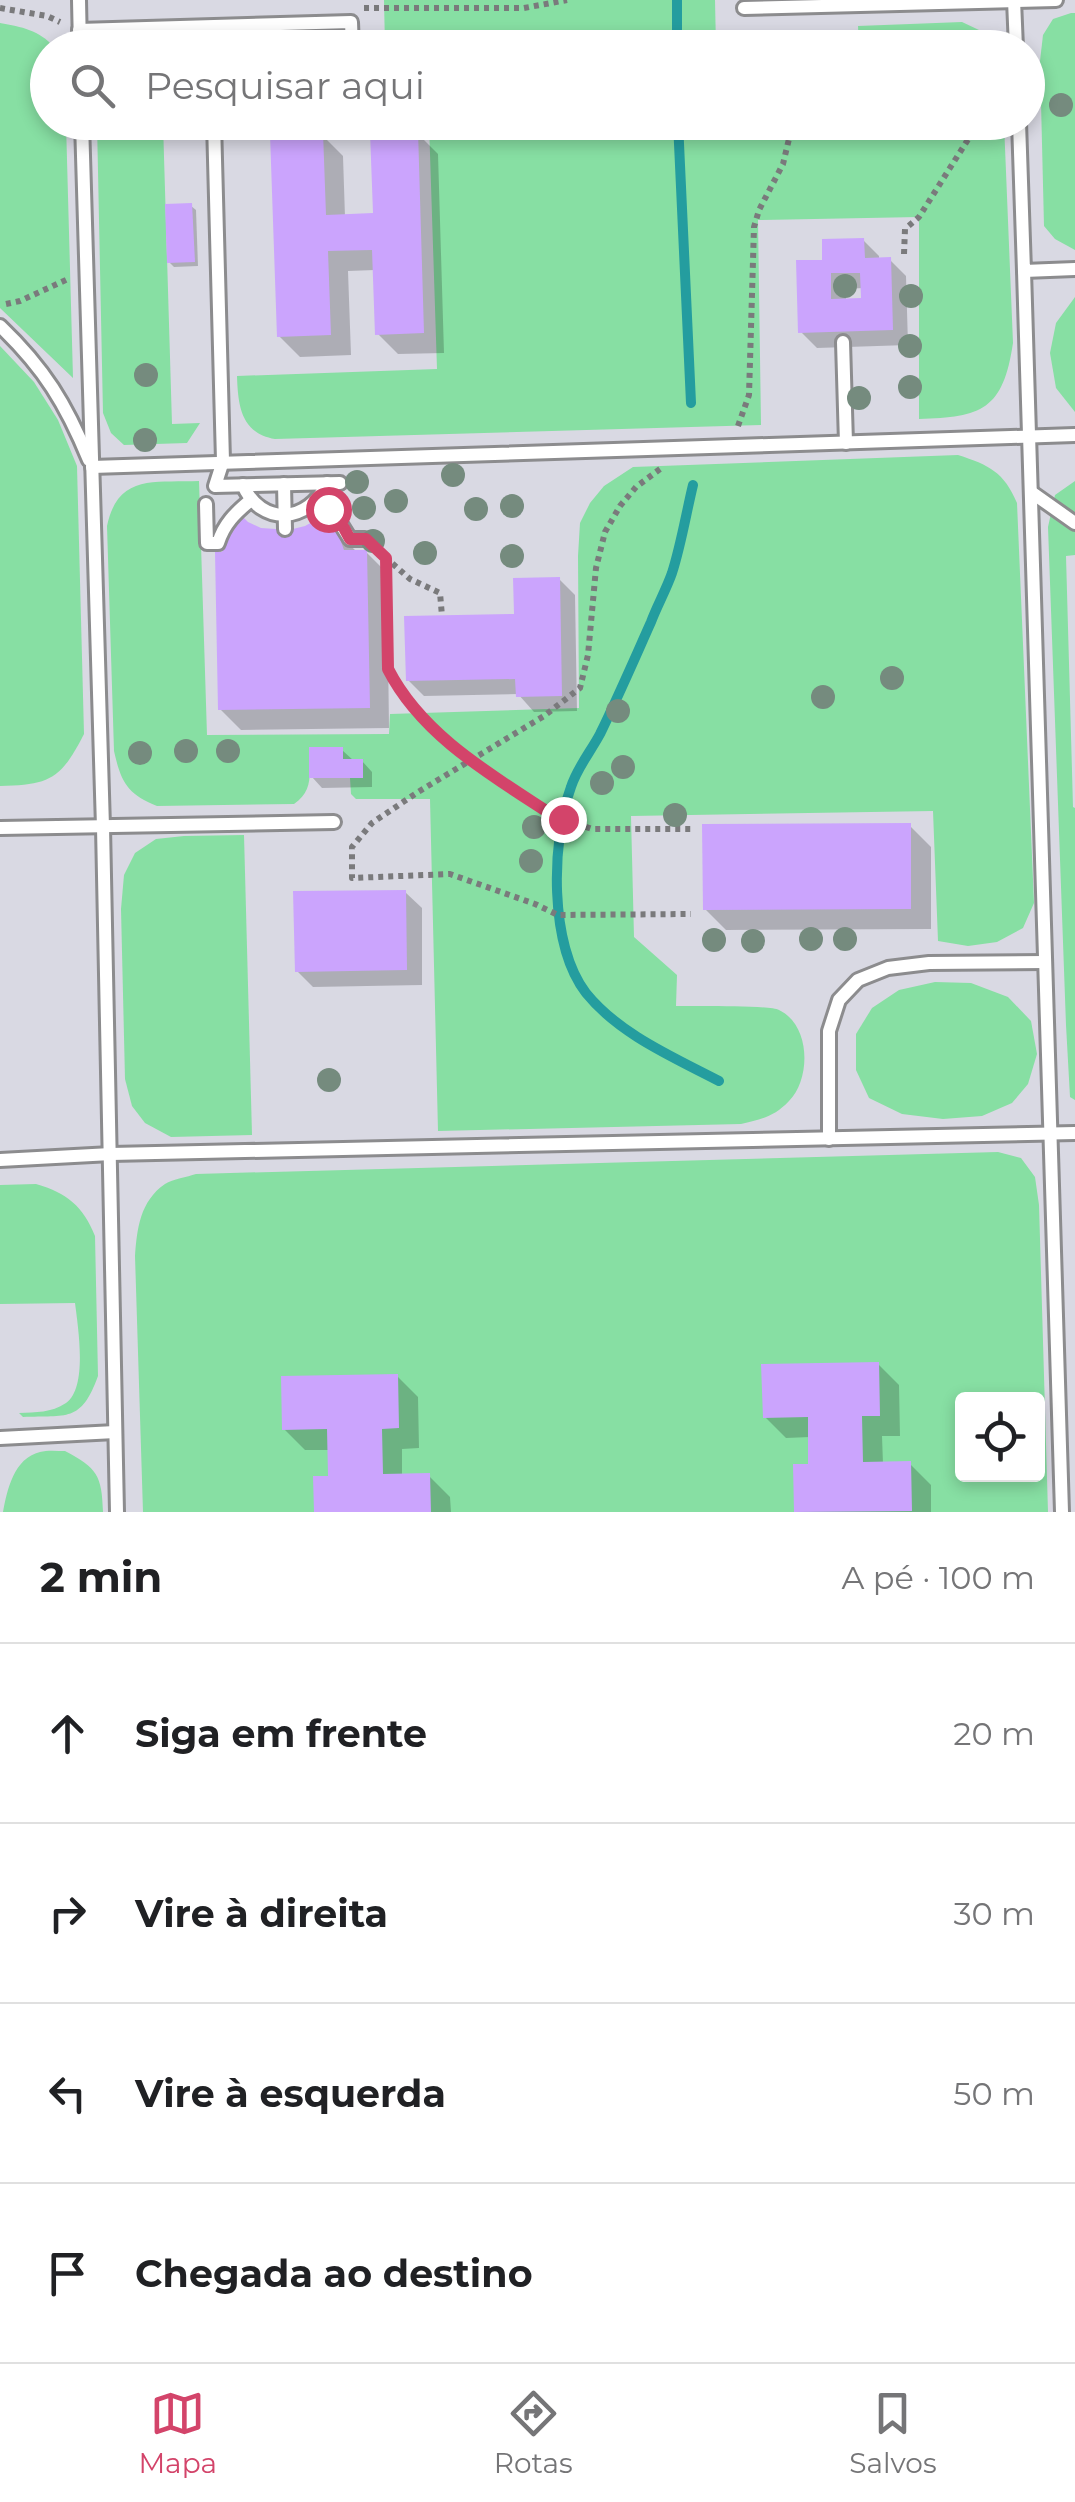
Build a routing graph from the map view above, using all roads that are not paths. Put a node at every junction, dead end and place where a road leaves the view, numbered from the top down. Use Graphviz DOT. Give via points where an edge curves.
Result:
graph roads {
  1 [pos="78,0"];
  2 [pos="1014,0"];
  3 [pos="1056,0"];
  4 [pos="744,8"];
  5 [pos="212,27"];
  6 [pos="80,30"];
  7 [pos="351,30"];
  8 [pos="1015,30"];
  9 [pos="82,140"];
  10 [pos="214,140"];
  11 [pos="1020,140"];
  12 [pos="1075,269"];
  13 [pos="1024,271"];
  14 [pos="0,326"];
  15 [pos="843,342"];
  16 [pos="1075,435"];
  17 [pos="1029,436"];
  18 [pos="846,443"];
  19 [pos="223,461"];
  20 [pos="92,466"];
  21 [pos="284,484"];
  22 [pos="243,485"];
  23 [pos="1031,492"];
  24 [pos="251,500"];
  25 [pos="317,501"];
  26 [pos="206,504"];
  27 [pos="284,514"];
  28 [pos="1075,523"];
  29 [pos="285,529"];
  30 [pos="366,539"];
  31 [pos="334,822"];
  32 [pos="103,826"];
  33 [pos="0,828"];
  34 [pos="1046,962"];
  35 [pos="1075,1133"];
  36 [pos="1050,1134"];
  37 [pos="829,1138"];
  38 [pos="111,1154"];
  39 [pos="0,1160"];
  40 [pos="115,1432"];
  41 [pos="0,1438"];
  42 [pos="117,1512"];
  43 [pos="1062,1512"];
  1 -- 6 [label="lane"];
  2 -- 3 [label="lane"];
  2 -- 4 [label="lane"];
  2 -- 8 [label="lane"];
  5 -- 6 [label="lane"];
  5 -- 7 [label="lane" via="351,22"];
  9 -- 20 [label="lane"];
  10 -- 19 [label="lane"];
  11 -- 13 [label="lane"];
  12 -- 13 [label="lane"];
  13 -- 17 [label="lane"];
  14 -- 20 [label="lane" via="52,385"];
  15 -- 18 [label="lane"];
  16 -- 17 [label="lane"];
  17 -- 18 [label="lane"];
  17 -- 23 [label="lane"];
  18 -- 19 [label="lane"];
  19 -- 20 [label="lane"];
  19 -- 22 [label="lane" via="214,486"];
  20 -- 32 [label="lane"];
  21 -- 22 [label="lane"];
  21 -- 25 [label="lane" via="333,483"];
  21 -- 27 [label="lane"];
  22 -- 24 [label="lane"];
  23 -- 28 [label="lane"];
  23 -- 34 [label="lane"];
  24 -- 26 [label="lane" via="225,525 218,544 207,544"];
  24 -- 27 [label="lane" via="262,511"];
  25 -- 27 [label="lane"];
  25 -- 30 [label="lane" via="350,539"];
  27 -- 29 [label="lane"];
  31 -- 32 [label="lane"];
  32 -- 33 [label="lane"];
  32 -- 38 [label="lane"];
  34 -- 36 [label="lane"];
  34 -- 37 [label="lane" via="929,964 888,968 858,980 839,1000 828,1031"];
  35 -- 36 [label="lane"];
  36 -- 37 [label="lane"];
  36 -- 43 [label="lane"];
  37 -- 38 [label="lane"];
  38 -- 39 [label="lane"];
  38 -- 40 [label="lane"];
  40 -- 41 [label="lane"];
  40 -- 42 [label="lane"];
}
